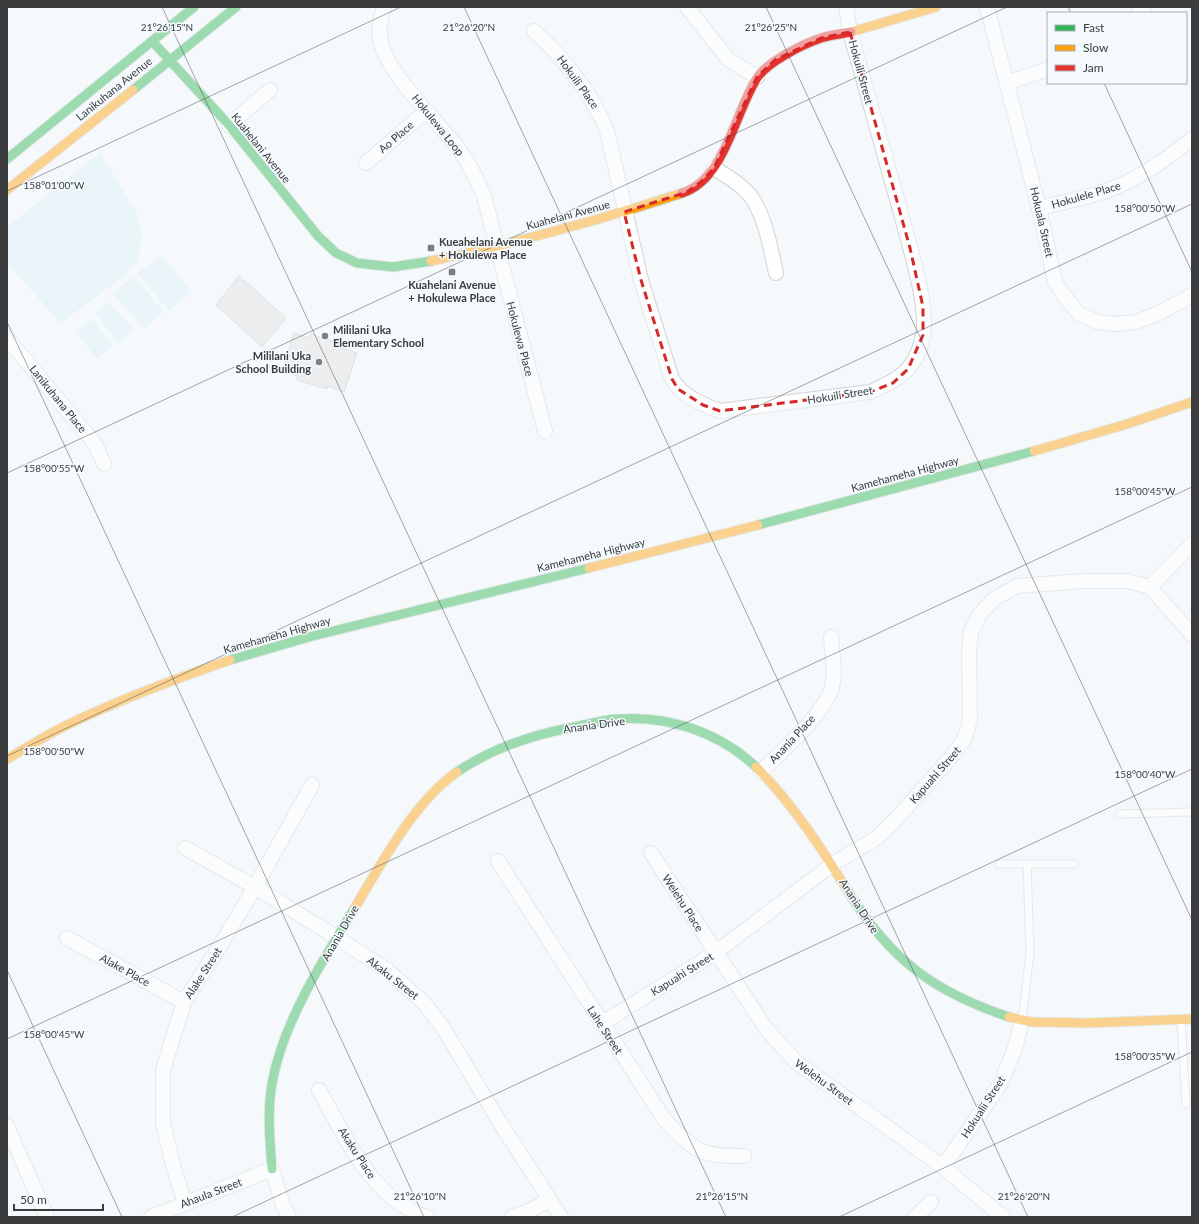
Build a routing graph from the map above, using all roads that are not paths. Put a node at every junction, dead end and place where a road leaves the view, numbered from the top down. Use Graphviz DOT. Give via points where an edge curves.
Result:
graph roads {
  1 [pos="194,7"];
  2 [pos="236,7"];
  3 [pos="384,7"];
  4 [pos="688,7"];
  5 [pos="846,7"];
  6 [pos="936,7"];
  7 [pos="987,7"];
  8 [pos="534,30"];
  9 [pos="850,32"];
  10 [pos="152,40"];
  11 [pos="170,59"];
  12 [pos="1047,69"];
  13 [pos="757,77"];
  14 [pos="1006,83"];
  15 [pos="270,90"];
  16 [pos="426,111"];
  17 [pos="229,125"];
  18 [pos="1192,139"];
  19 [pos="7,159"];
  20 [pos="366,163"];
  21 [pos="714,168"];
  22 [pos="7,190"];
  23 [pos="1039,208"];
  24 [pos="624,212"];
  25 [pos="496,247"];
  26 [pos="776,274"];
  27 [pos="1192,295"];
  28 [pos="7,338"];
  29 [pos="1192,402"];
  30 [pos="545,431"];
  31 [pos="104,464"];
  32 [pos="1192,544"];
  33 [pos="1150,587"];
  34 [pos="1192,635"];
  35 [pos="831,637"];
  36 [pos="7,759"];
  37 [pos="761,772"];
  38 [pos="312,785"];
  39 [pos="1192,812"];
  40 [pos="1119,814"];
  41 [pos="185,848"];
  42 [pos="651,853"];
  43 [pos="498,861"];
  44 [pos="833,864"];
  45 [pos="999,864"];
  46 [pos="1027,864"];
  47 [pos="1074,864"];
  48 [pos="255,887"];
  49 [pos="336,937"];
  50 [pos="67,938"];
  51 [pos="715,953"];
  52 [pos="184,1002"];
  53 [pos="1181,1019"];
  54 [pos="1192,1019"];
  55 [pos="1022,1020"];
  56 [pos="601,1024"];
  57 [pos="319,1090"];
  58 [pos="1186,1104"];
  59 [pos="7,1128"];
  60 [pos="744,1156"];
  61 [pos="943,1167"];
  62 [pos="272,1169"];
  63 [pos="549,1200"];
  64 [pos="931,1202"];
  65 [pos="185,1203"];
  66 [pos="47,1217"];
  67 [pos="151,1217"];
  68 [pos="289,1217"];
  69 [pos="427,1217"];
  70 [pos="512,1217"];
  71 [pos="560,1217"];
  72 [pos="915,1217"];
  73 [pos="1003,1217"];
  1 -- 10 [label="street, Lanikuhana Avenue"];
  2 -- 11 [label="street, Lanikuhana Avenue"];
  3 -- 16 [label="street, Hokulewa Loop" via="380,36 384,53"];
  4 -- 13 [label="street" via="728,59"];
  5 -- 9 [label="street, Hokuili Street"];
  6 -- 9 [label="street, Kuahelani Avenue"];
  7 -- 14 [label="street, Hokuala Street"];
  8 -- 24 [label="street, Hokuili Place" via="551,46 599,112 607,131"];
  9 -- 13 [label="street, Kuahelani Avenue" via="821,38 797,48 775,60"];
  9 -- 24 [label="street, Hokuili Street" via="910,248 923,307 923,335 916,356 908,369 893,383 870,392 720,410 703,405 678,389 663,356"];
  10 -- 11 [label="street, Kuahelani Avenue"];
  10 -- 19 [label="street, Lanikuhana Avenue"];
  11 -- 17 [label="street, Kuahelani Avenue"];
  11 -- 22 [label="street, Lanikuhana Avenue"];
  12 -- 14 [label="street"];
  13 -- 21 [label="street, Kuahelani Avenue"];
  14 -- 23 [label="street, Hokuala Street"];
  15 -- 17 [label="street"];
  16 -- 20 [label="street, Ao Place"];
  16 -- 25 [label="street, Hokulewa Loop" via="473,170 484,196"];
  17 -- 25 [label="street, Kuahelani Avenue" via="318,236 336,254 357,263 393,267"];
  18 -- 23 [label="street, Hokulele Place" via="1165,160 1125,184"];
  21 -- 24 [label="street, Kuahelani Avenue" via="687,192"];
  21 -- 26 [label="street" via="747,192 756,204"];
  23 -- 27 [label="street, Hokuala Street" via="1056,282 1080,314 1098,322 1136,322"];
  24 -- 25 [label="street, Kuahelani Avenue"];
  25 -- 30 [label="street, Hokulewa Place"];
  28 -- 31 [label="street, Lanikuhana Place" via="95,444"];
  29 -- 36 [label="street, Kamehameha Highway" via="1071,442 756,527 254,651 161,684 92,713"];
  32 -- 33 [label="street"];
  33 -- 34 [label="street"];
  33 -- 44 [label="street, Kapuahi Street" via="1127,581 1017,586 994,599 980,614 971,632 970,720 964,740 878,837"];
  35 -- 37 [label="street, Anania Place" via="834,670 832,687 806,726"];
  37 -- 44 [label="street, Anania Drive" via="790,804"];
  37 -- 49 [label="street, Anania Drive" via="730,745 678,723 620,719 525,738 488,751 463,766 419,809"];
  38 -- 48 [label="street, Alake Street"];
  39 -- 40 [label="lane"];
  41 -- 48 [label="street, Akaku Street"];
  42 -- 51 [label="street, Welehu Place"];
  43 -- 56 [label="street, Lahe Street"];
  44 -- 51 [label="street, Kapuahi Street"];
  44 -- 55 [label="street, Anania Drive" via="875,931 909,967 953,994"];
  45 -- 46 [label="lane"];
  46 -- 47 [label="lane"];
  46 -- 55 [label="lane" via="1030,953"];
  48 -- 49 [label="street, Akaku Street"];
  48 -- 52 [label="street, Alake Street"];
  49 -- 62 [label="street, Anania Drive" via="295,1012 277,1060 268,1125"];
  49 -- 63 [label="street, Akaku Street" via="387,970 424,1002 442,1026"];
  50 -- 52 [label="street, Alake Place"];
  51 -- 56 [label="street, Kapuahi Street"];
  51 -- 61 [label="street, Welehu Street" via="767,1030 796,1062"];
  52 -- 65 [label="street, Alake Street" via="163,1070 162,1087 164,1123"];
  53 -- 54 [label="street, Anania Drive"];
  53 -- 55 [label="street, Anania Drive" via="1076,1023"];
  53 -- 58 [label="lane"];
  55 -- 61 [label="street, Hokualii Street" via="1015,1048 1001,1083"];
  56 -- 60 [label="street, Lahe Street" via="664,1120 679,1136 697,1150 719,1157"];
  57 -- 69 [label="street, Akaku Place" via="366,1170 398,1203 414,1213"];
  59 -- 66 [label="street"];
  61 -- 73 [label="street, Welehu Street"];
  62 -- 65 [label="street, Ahaula Street"];
  62 -- 68 [label="street, Anania Drive"];
  63 -- 70 [label="street"];
  63 -- 71 [label="street, Akaku Street"];
  64 -- 72 [label="street"];
  65 -- 67 [label="street, Ahaula Street"];
}
